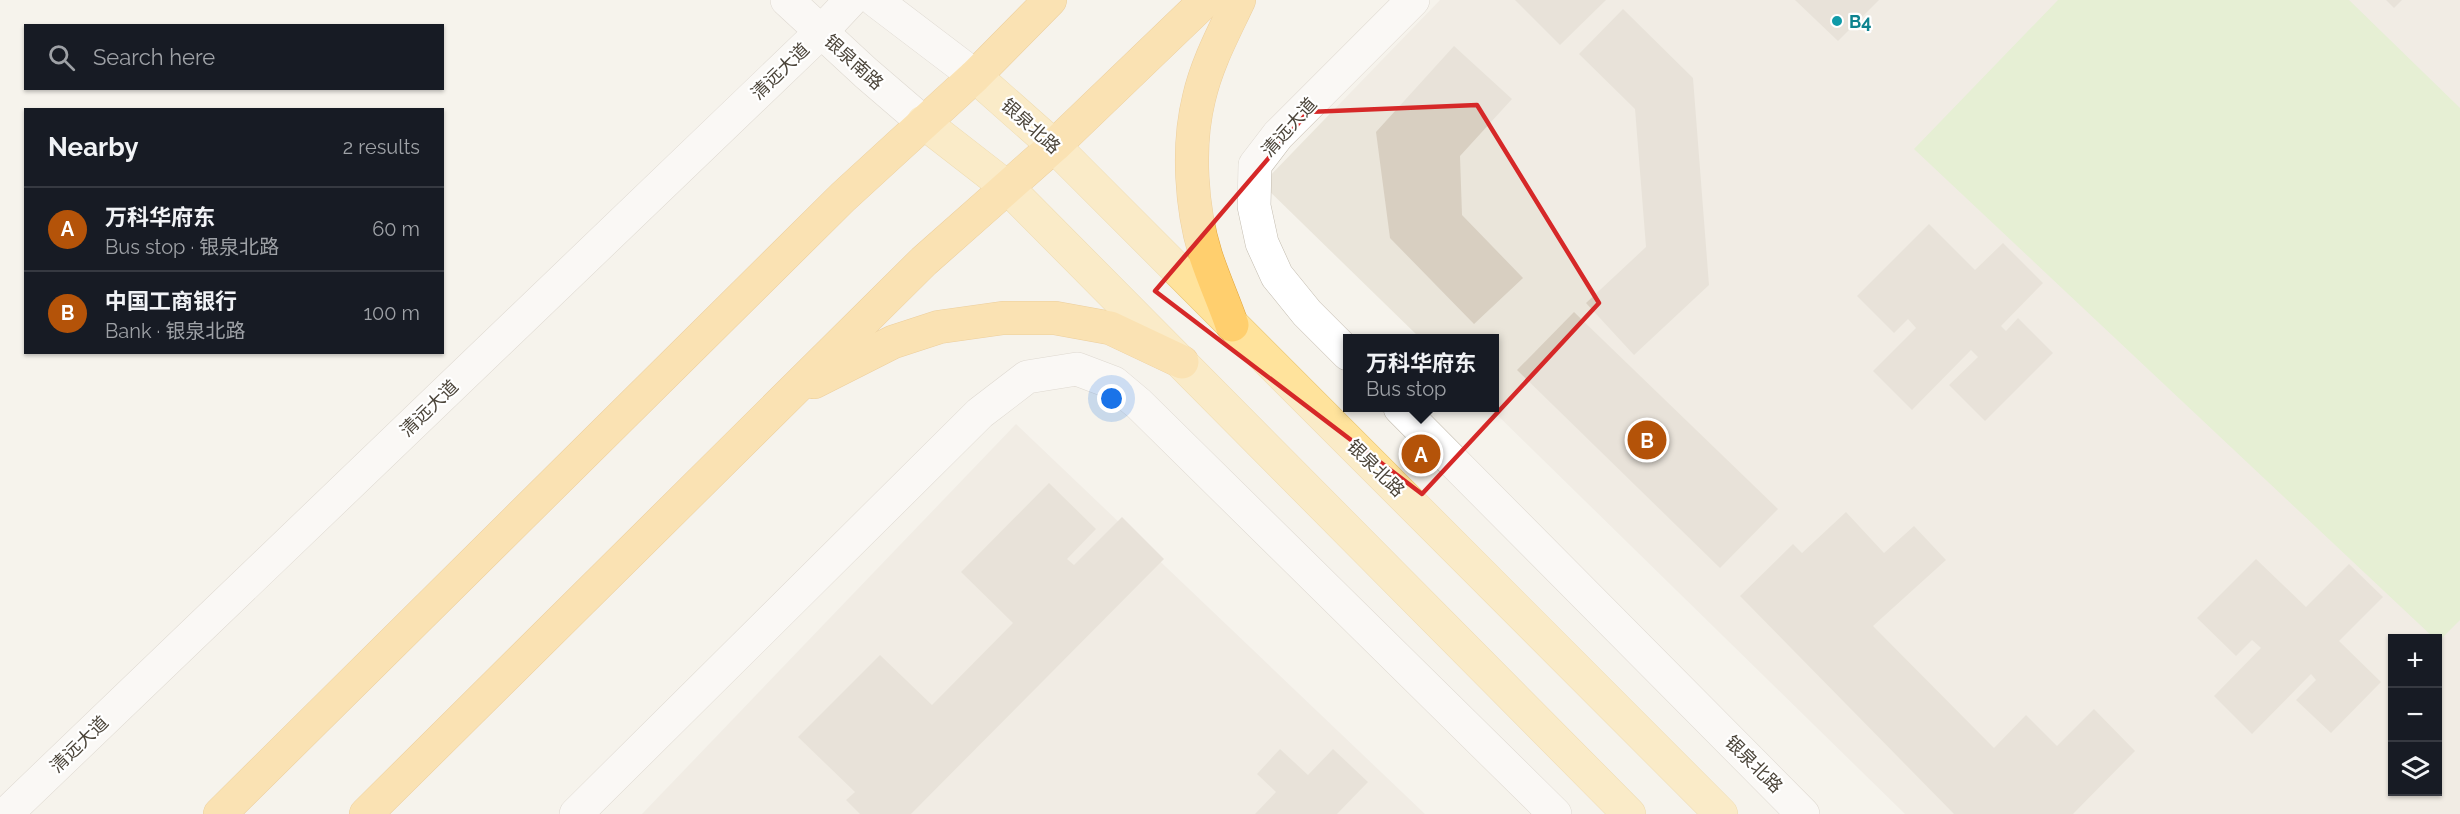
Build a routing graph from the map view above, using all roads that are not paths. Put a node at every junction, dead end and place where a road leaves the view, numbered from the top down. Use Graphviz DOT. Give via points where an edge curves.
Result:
graph roads {
  1 [pos="787,0"];
  2 [pos="851,0"];
  3 [pos="875,0"];
  4 [pos="1050,0"];
  5 [pos="1206,0"];
  6 [pos="1239,0"];
  7 [pos="1413,0"];
  8 [pos="821,32"];
  9 [pos="975,76"];
  10 [pos="923,122"];
  11 [pos="1054,146"];
  12 [pos="1008,188"];
  13 [pos="1232,325"];
  14 [pos="1343,350"];
  15 [pos="1182,362"];
  16 [pos="785,397"];
  17 [pos="1404,412"];
  18 [pos="6,814"];
  19 [pos="220,814"];
  20 [pos="366,814"];
  21 [pos="576,814"];
  22 [pos="1555,814"];
  23 [pos="1629,814"];
  24 [pos="1721,814"];
  25 [pos="1803,814"];
  1 -- 8 [label="street, 银泉南路"];
  2 -- 8 [label="street, 清远大道"];
  3 -- 9 [label="street"];
  4 -- 9 [label="highway"];
  5 -- 11 [label="highway"];
  6 -- 13 [label="highway" via="1214,52 1199,98 1191,148 1195,200 1206,254"];
  7 -- 14 [label="street, 清远大道" via="1278,135 1254,165 1254,206 1262,243 1277,276"];
  8 -- 10 [label="street, 银泉南路"];
  8 -- 18 [label="street, 清远大道"];
  9 -- 10 [label="highway"];
  9 -- 11 [label="main road, 银泉北路"];
  10 -- 12 [label="main road"];
  10 -- 19 [label="highway"];
  11 -- 12 [label="highway"];
  11 -- 13 [label="main road, 银泉北路"];
  12 -- 15 [label="main road"];
  12 -- 16 [label="highway" via="924,261"];
  13 -- 24 [label="main road, 银泉北路"];
  15 -- 16 [label="highway" via="1110,328 1055,318 1003,318 939,327 893,342"];
  15 -- 23 [label="main road"];
  16 -- 20 [label="highway"];
  17 -- 25 [label="street, 银泉北路"];
  21 -- 22 [label="street" via="980,413 1027,377 1077,369 1114,383 1139,404"];
}
